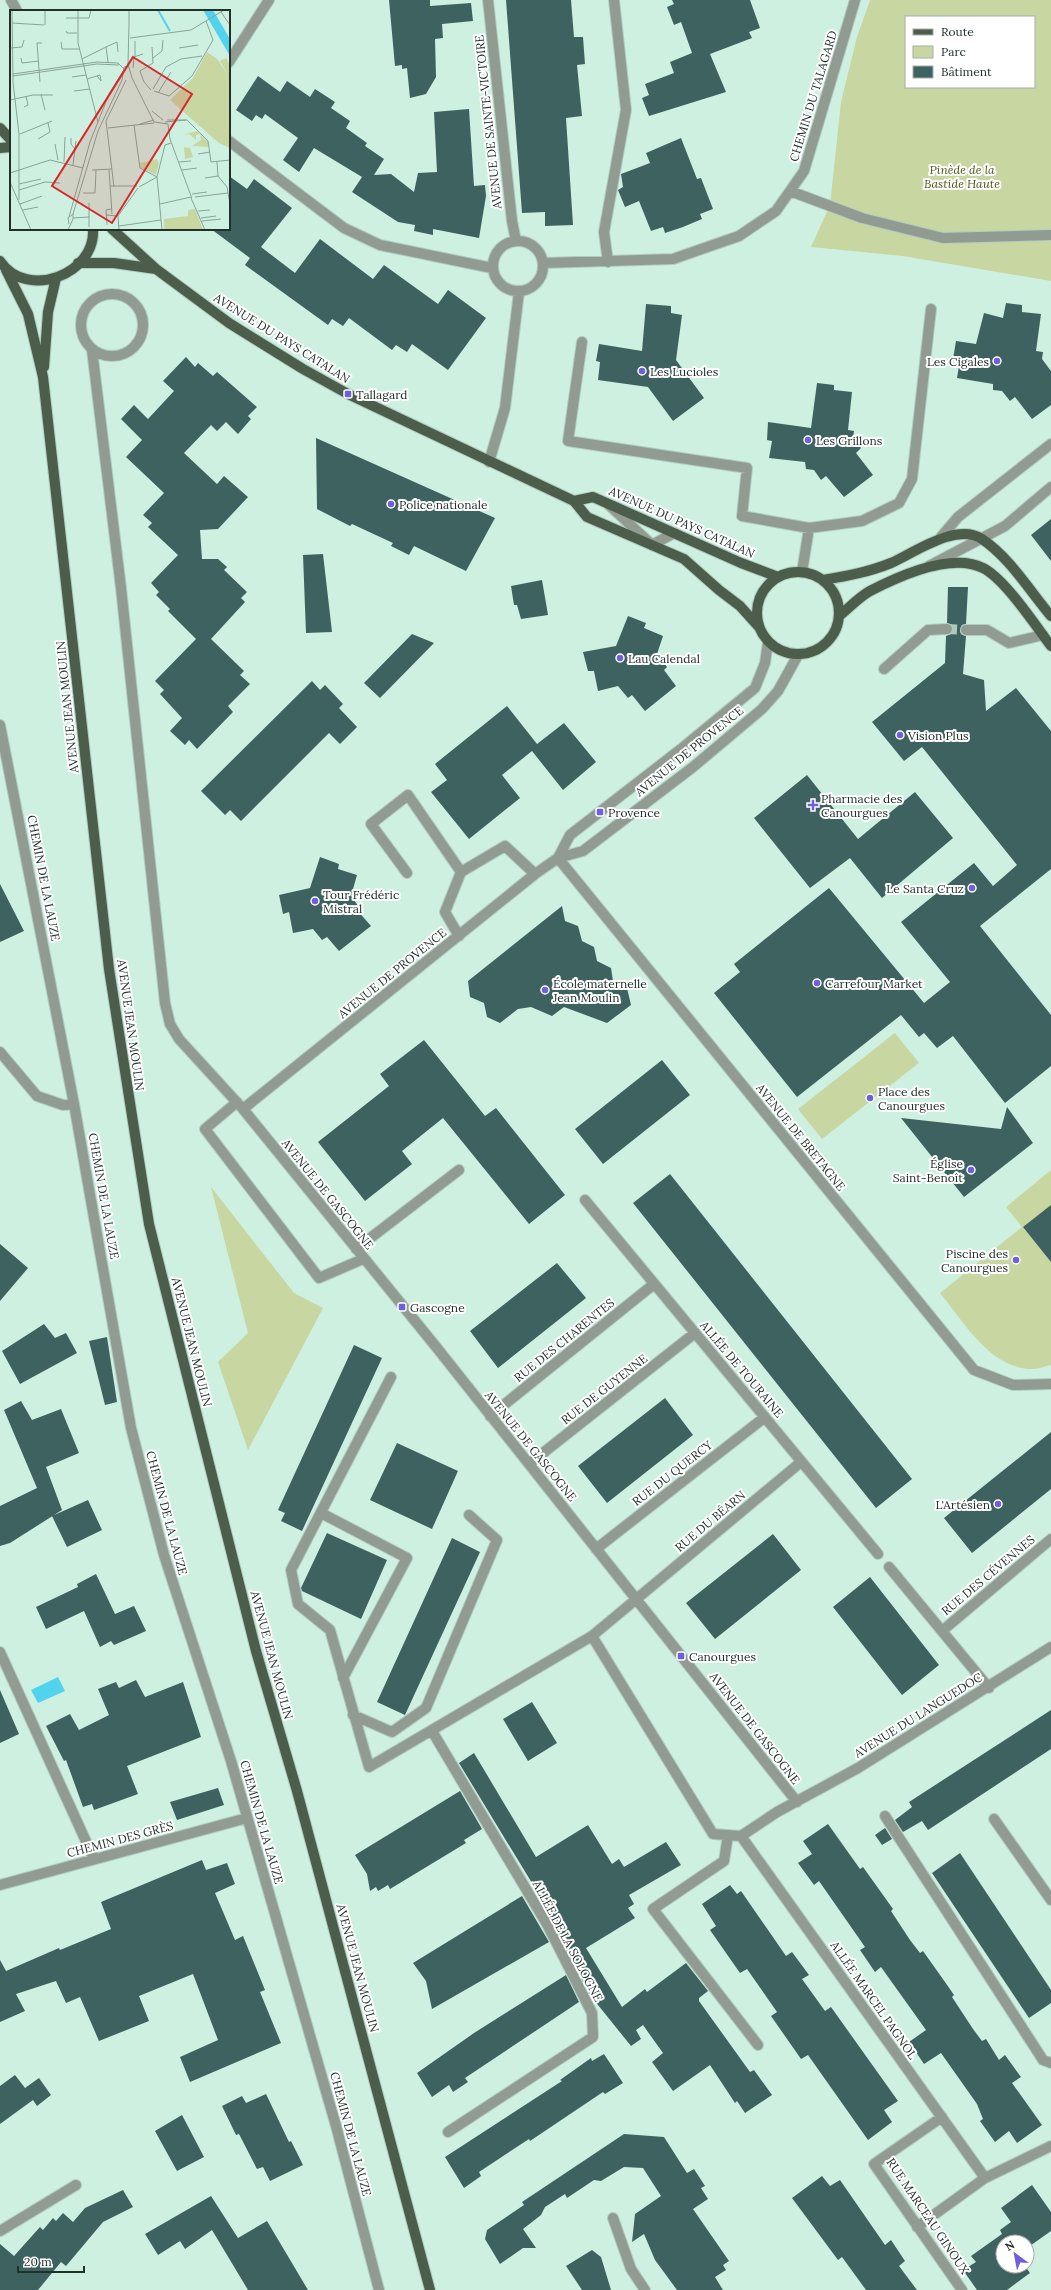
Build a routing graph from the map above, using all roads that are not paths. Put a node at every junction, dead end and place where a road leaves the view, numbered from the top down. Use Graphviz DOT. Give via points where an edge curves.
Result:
graph roads {
  1 [pos="11,0"];
  2 [pos="269,0"];
  3 [pos="488,0"];
  4 [pos="614,0"];
  5 [pos="855,0"];
  6 [pos="16,10"];
  7 [pos="230,60"];
  8 [pos="0,128"];
  9 [pos="10,139"];
  10 [pos="230,141"];
  11 [pos="10,147"];
  12 [pos="0,148"];
  13 [pos="790,191"];
  14 [pos="93,230"];
  15 [pos="113,230"];
  16 [pos="1051,234"];
  17 [pos="516,241"];
  18 [pos="608,262"];
  19 [pos="78,263"];
  20 [pos="543,263"];
  21 [pos="3,266"];
  22 [pos="492,268"];
  23 [pos="156,269"];
  24 [pos="56,278"];
  25 [pos="519,292"];
  26 [pos="931,309"];
  27 [pos="582,342"];
  28 [pos="92,350"];
  29 [pos="44,377"];
  30 [pos="1051,444"];
  31 [pos="489,462"];
  32 [pos="1051,488"];
  33 [pos="574,501"];
  34 [pos="607,503"];
  35 [pos="809,528"];
  36 [pos="674,532"];
  37 [pos="941,537"];
  38 [pos="980,538"];
  39 [pos="652,545"];
  40 [pos="928,567"];
  41 [pos="802,572"];
  42 [pos="778,577"];
  43 [pos="823,580"];
  44 [pos="839,616"];
  45 [pos="1051,616"];
  46 [pos="758,626"];
  47 [pos="946,629"];
  48 [pos="966,630"];
  49 [pos="1043,635"];
  50 [pos="768,642"];
  51 [pos="1051,646"];
  52 [pos="798,655"];
  53 [pos="884,670"];
  54 [pos="0,726"];
  55 [pos="558,858"];
  56 [pos="461,872"];
  57 [pos="407,873"];
  58 [pos="535,874"];
  59 [pos="459,936"];
  60 [pos="0,1052"];
  61 [pos="74,1104"];
  62 [pos="240,1105"];
  63 [pos="458,1170"];
  64 [pos="586,1200"];
  65 [pos="356,1249"];
  66 [pos="363,1258"];
  67 [pos="654,1284"];
  68 [pos="695,1333"];
  69 [pos="391,1376"];
  70 [pos="1051,1384"];
  71 [pos="490,1416"];
  72 [pos="765,1417"];
  73 [pos="801,1462"];
  74 [pos="529,1464"];
  75 [pos="321,1513"];
  76 [pos="469,1516"];
  77 [pos="1051,1539"];
  78 [pos="596,1549"];
  79 [pos="878,1554"];
  80 [pos="889,1568"];
  81 [pos="636,1599"];
  82 [pos="942,1631"];
  83 [pos="592,1636"];
  84 [pos="1051,1647"];
  85 [pos="0,1652"];
  86 [pos="343,1678"];
  87 [pos="989,1688"];
  88 [pos="353,1715"];
  89 [pos="432,1731"];
  90 [pos="797,1802"];
  91 [pos="885,1816"];
  92 [pos="247,1818"];
  93 [pos="994,1819"];
  94 [pos="728,1835"];
  95 [pos="741,1836"];
  96 [pos="94,1859"];
  97 [pos="0,1885"];
  98 [pos="1051,1900"];
  99 [pos="758,2045"];
  100 [pos="1051,2063"];
  101 [pos="942,2117"];
  102 [pos="448,2132"];
  103 [pos="1051,2146"];
  104 [pos="985,2178"];
  105 [pos="76,2185"];
  106 [pos="614,2218"];
  107 [pos="917,2227"];
  108 [pos="0,2231"];
  109 [pos="379,2290"];
  110 [pos="430,2290"];
  111 [pos="645,2290"];
  112 [pos="962,2290"];
  1 -- 6 [label="street"];
  2 -- 7 [label="street"];
  3 -- 17 [label="street, AVENUE DE SAINTE-VICTOIRE"];
  4 -- 18 [label="street" via="626,110 604,232"];
  5 -- 13 [label="street, CHEMIN DU TALAGARD" via="804,171"];
  8 -- 9 [label="main road"];
  10 -- 22 [label="street" via="344,228 380,245"];
  11 -- 12 [label="main road"];
  13 -- 16 [label="street" via="862,218 943,238"];
  13 -- 18 [label="street, CHEMIN DU TALAGARD" via="776,211 739,236 673,258"];
  14 -- 19 [label="main road" via="89,249"];
  15 -- 23 [label="main road, AVENUE DU PAYS CATALAN"];
  17 -- 20 [label="street" via="531,244 541,256"];
  17 -- 22 [label="street" via="508,243 496,253"];
  18 -- 20 [label="street, CHEMIN DU TALAGARD"];
  19 -- 23 [label="main road, AVENUE DU PAYS CATALAN" via="114,263"];
  19 -- 24 [label="main road" via="72,270"];
  20 -- 25 [label="street" via="543,272 534,286"];
  21 -- 24 [label="main road" via="22,279 32,281"];
  21 -- 29 [label="main road, AVENUE JEAN MOULIN" via="28,314"];
  22 -- 25 [label="street" via="501,285"];
  23 -- 31 [label="main road, AVENUE DU PAYS CATALAN" via="230,323 303,368 348,394"];
  24 -- 29 [label="main road, AVENUE JEAN MOULIN" via="48,312"];
  25 -- 31 [label="street" via="505,408"];
  26 -- 35 [label="street" via="912,479 899,503 862,522"];
  27 -- 35 [label="street" via="568,441 747,468 742,516"];
  28 -- 28 [label="street" via="101,355 120,356 137,345 142,336 143,317 132,301 113,294 94,299 87,306 82,315 82,334"];
  28 -- 62 [label="street, AVENUE DE GASCOGNE" via="121,588 165,1003 170,1024 179,1038"];
  29 -- 110 [label="main road, AVENUE JEAN MOULIN" via="109,969 149,1224 256,1652 301,1806"];
  30 -- 37 [label="street" via="958,517"];
  31 -- 33 [label="main road, AVENUE DU PAYS CATALAN"];
  32 -- 38 [label="street" via="1004,526"];
  33 -- 34 [label="main road, AVENUE DU PAYS CATALAN" via="593,497"];
  33 -- 39 [label="main road, AVENUE DU PAYS CATALAN" via="587,517"];
  34 -- 36 [label="main road, AVENUE DU PAYS CATALAN"];
  34 -- 39 [label="street"];
  35 -- 41 [label="street"];
  36 -- 39 [label="street"];
  36 -- 42 [label="main road, AVENUE DU PAYS CATALAN"];
  37 -- 38 [label="main road" via="961,534"];
  37 -- 43 [label="main road" via="891,563 853,576"];
  38 -- 40 [label="street"];
  38 -- 45 [label="main road" via="1021,577"];
  39 -- 46 [label="main road, AVENUE DU PAYS CATALAN" via="684,559 740,606"];
  40 -- 44 [label="main road" via="869,592"];
  40 -- 49 [label="main road" via="961,561 983,568 999,581"];
  41 -- 42 [label="main road" via="790,572"];
  41 -- 43 [label="main road" via="814,574"];
  42 -- 46 [label="main road" via="767,586 759,598 756,612"];
  43 -- 44 [label="main road" via="833,590 838,602"];
  44 -- 52 [label="main road" via="830,639 821,648"];
  46 -- 50 [label="main road"];
  47 -- 53 [label="street" via="928,630"];
  48 -- 49 [label="street" via="987,630 1009,643"];
  49 -- 51 [label="main road"];
  50 -- 52 [label="main road" via="787,653"];
  50 -- 55 [label="street, AVENUE DE PROVENCE" via="765,663 755,688 570,835"];
  52 -- 55 [label="street, AVENUE DE PROVENCE" via="778,691 762,709 693,767 583,851"];
  54 -- 61 [label="street, CHEMIN DE LA LAUZE"];
  55 -- 58 [label="street, AVENUE DE PROVENCE"];
  55 -- 70 [label="street, AVENUE DE BRETAGNE" via="974,1370 1013,1385"];
  56 -- 57 [label="street" via="408,795 371,824"];
  56 -- 58 [label="street" via="506,846"];
  56 -- 59 [label="street" via="445,912"];
  58 -- 59 [label="street, AVENUE DE PROVENCE"];
  59 -- 62 [label="street, AVENUE DE PROVENCE"];
  60 -- 61 [label="street" via="37,1096 63,1105"];
  61 -- 92 [label="street, CHEMIN DE LA LAUZE" via="132,1428 164,1555"];
  62 -- 65 [label="street, AVENUE DE GASCOGNE"];
  62 -- 66 [label="street, AVENUE DE PROVENCE" via="205,1129 319,1278"];
  63 -- 65 [label="street"];
  64 -- 67 [label="street, ALLÉE DE TOURAINE"];
  65 -- 66 [label="street, AVENUE DE GASCOGNE"];
  66 -- 71 [label="street, AVENUE DE GASCOGNE"];
  67 -- 68 [label="street, ALLÉE DE TOURAINE"];
  67 -- 71 [label="street, RUE DES CHARENTES"];
  68 -- 72 [label="street, ALLÉE DE TOURAINE"];
  68 -- 74 [label="street, RUE DE GUYENNE"];
  69 -- 75 [label="street"];
  71 -- 74 [label="street, AVENUE DE GASCOGNE"];
  72 -- 73 [label="street, ALLÉE DE TOURAINE"];
  72 -- 78 [label="street, RUE DU QUERCY"];
  73 -- 79 [label="street, ALLÉE DE TOURAINE"];
  73 -- 81 [label="street, RUE DU BÉARN"];
  74 -- 78 [label="street, AVENUE DE GASCOGNE"];
  75 -- 86 [label="street" via="291,1570 298,1604 330,1630"];
  75 -- 86 [label="street" via="407,1558"];
  76 -- 88 [label="street" via="497,1540 426,1708 392,1732"];
  77 -- 82 [label="street, RUE DES CÉVENNES"];
  78 -- 81 [label="street, AVENUE DE GASCOGNE"];
  80 -- 82 [label="street"];
  81 -- 83 [label="street, RUE DU BÉARN"];
  81 -- 90 [label="street, AVENUE DE GASCOGNE"];
  82 -- 87 [label="street"];
  83 -- 89 [label="street, RUE DU BÉARN"];
  83 -- 94 [label="street" via="713,1834"];
  84 -- 87 [label="street, AVENUE DU LANGUEDOC"];
  85 -- 96 [label="street"];
  86 -- 88 [label="street"];
  87 -- 90 [label="street, AVENUE DU LANGUEDOC"];
  88 -- 89 [label="street, RUE DU BÉARN" via="369,1767"];
  89 -- 102 [label="street, ALLÉE DE LA SOLOGNE" via="548,1926 592,2013 593,2037"];
  90 -- 95 [label="street, AVENUE DU LANGUEDOC"];
  91 -- 100 [label="street" via="1043,2060"];
  92 -- 96 [label="street, CHEMIN DES GRÈS"];
  92 -- 109 [label="street, CHEMIN DE LA LAUZE" via="336,2126"];
  93 -- 98 [label="street"];
  94 -- 95 [label="street"];
  94 -- 99 [label="street" via="724,1860 653,1909"];
  95 -- 101 [label="street, ALLÉE MARCEL PAGNOL"];
  96 -- 97 [label="street, CHEMIN DES GRÈS"];
  101 -- 104 [label="street, ALLÉE MARCEL PAGNOL"];
  101 -- 107 [label="street, RUE MARCEAU GINOUX" via="874,2164"];
  103 -- 104 [label="street"];
  104 -- 107 [label="street"];
  105 -- 108 [label="street"];
  106 -- 111 [label="street" via="631,2269"];
  107 -- 112 [label="street, RUE MARCEAU GINOUX"];
}
